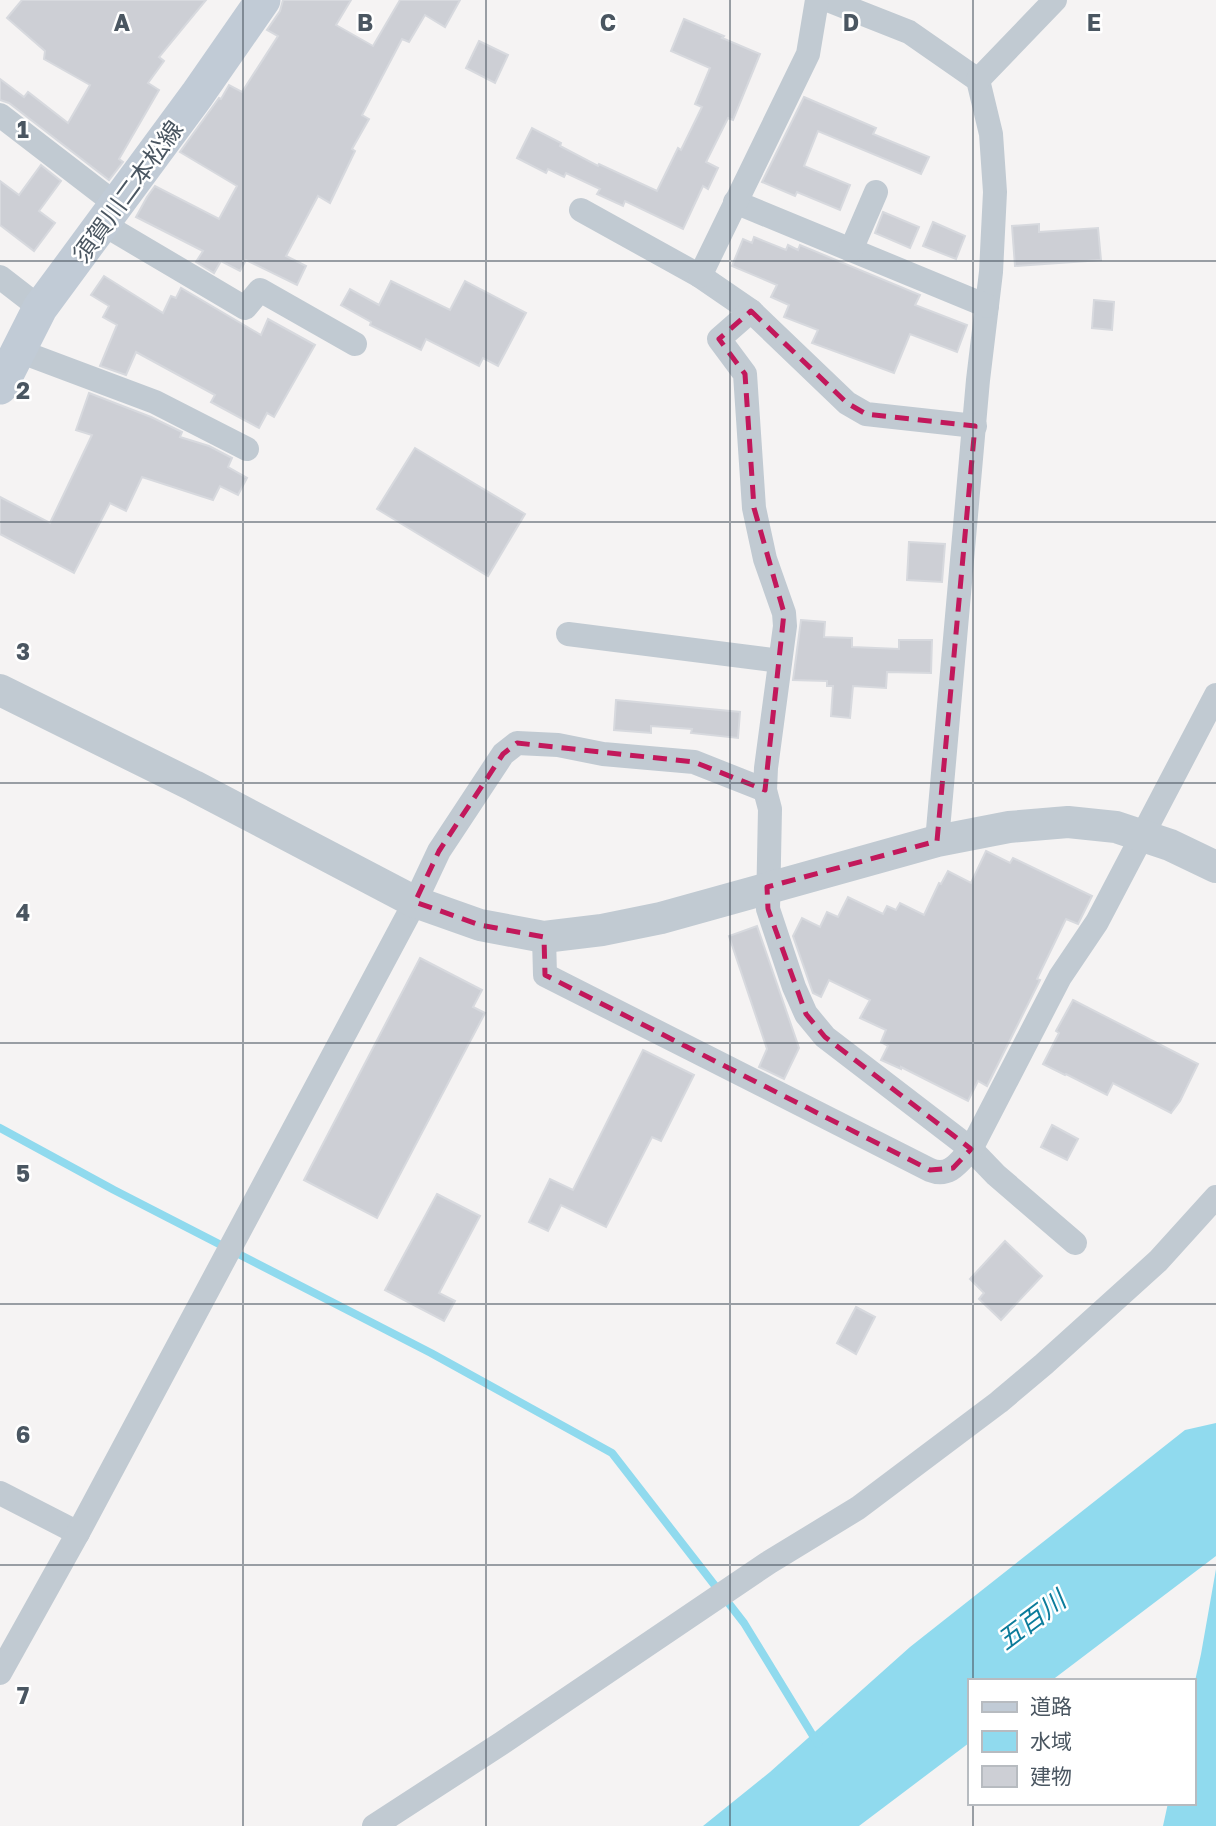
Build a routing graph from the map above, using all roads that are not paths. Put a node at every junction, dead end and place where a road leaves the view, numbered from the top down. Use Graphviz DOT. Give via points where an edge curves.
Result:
graph roads {
  1 [pos="263,0"];
  2 [pos="817,0"];
  3 [pos="828,0"];
  4 [pos="1055,0"];
  5 [pos="978,80"];
  6 [pos="0,115"];
  7 [pos="876,192"];
  8 [pos="735,202"];
  9 [pos="582,210"];
  10 [pos="110,214"];
  11 [pos="851,250"];
  12 [pos="699,276"];
  13 [pos="0,277"];
  14 [pos="987,306"];
  15 [pos="40,308"];
  16 [pos="751,311"];
  17 [pos="355,344"];
  18 [pos="12,353"];
  19 [pos="0,387"];
  20 [pos="975,426"];
  21 [pos="247,449"];
  22 [pos="568,634"];
  23 [pos="780,661"];
  24 [pos="0,690"];
  25 [pos="1216,695"];
  26 [pos="765,790"];
  27 [pos="1143,836"];
  28 [pos="937,841"];
  29 [pos="1216,867"];
  30 [pos="768,887"];
  31 [pos="415,902"];
  32 [pos="544,937"];
  33 [pos="971,1149"];
  34 [pos="1216,1197"];
  35 [pos="1076,1243"];
  36 [pos="0,1493"];
  37 [pos="78,1533"];
  38 [pos="0,1674"];
  39 [pos="374,1826"];
  1 -- 10 [label="main road, 須賀川二本松線"];
  2 -- 8 [label="street" via="808,54"];
  3 -- 5 [label="street" via="909,32"];
  4 -- 5 [label="street"];
  5 -- 14 [label="street" via="991,134 995,192"];
  6 -- 10 [label="street"];
  7 -- 11 [label="street"];
  8 -- 11 [label="street"];
  8 -- 12 [label="street"];
  9 -- 12 [label="street"];
  10 -- 15 [label="main road, 須賀川二本松線"];
  10 -- 17 [label="street" via="245,308 260,290"];
  11 -- 14 [label="street"];
  12 -- 16 [label="street"];
  13 -- 15 [label="street"];
  14 -- 20 [label="street"];
  15 -- 18 [label="main road, 須賀川二本松線"];
  16 -- 20 [label="street" via="847,403 866,414"];
  16 -- 23 [label="street" via="719,340 745,374 754,508 784,613"];
  18 -- 19 [label="main road, 須賀川二本松線"];
  18 -- 21 [label="street" via="155,402"];
  20 -- 28 [label="street"];
  22 -- 23 [label="street"];
  23 -- 26 [label="street"];
  24 -- 31 [label="street"];
  25 -- 27 [label="street"];
  26 -- 30 [label="street" via="770,809"];
  26 -- 31 [label="street" via="694,762 517,743 503,754 439,851"];
  27 -- 28 [label="street" via="1116,827 1068,822 1009,827"];
  27 -- 29 [label="street"];
  27 -- 33 [label="street" via="1097,922 1060,977"];
  28 -- 30 [label="street"];
  30 -- 32 [label="street" via="661,918"];
  30 -- 33 [label="street" via="768,909 806,1014 825,1037"];
  31 -- 32 [label="street" via="480,925"];
  31 -- 37 [label="street"];
  32 -- 33 [label="street" via="545,975 930,1170 948,1171"];
  33 -- 35 [label="street"];
  34 -- 39 [label="street" via="1158,1261 1044,1364 858,1508"];
  36 -- 37 [label="street"];
  37 -- 38 [label="street"];
}
